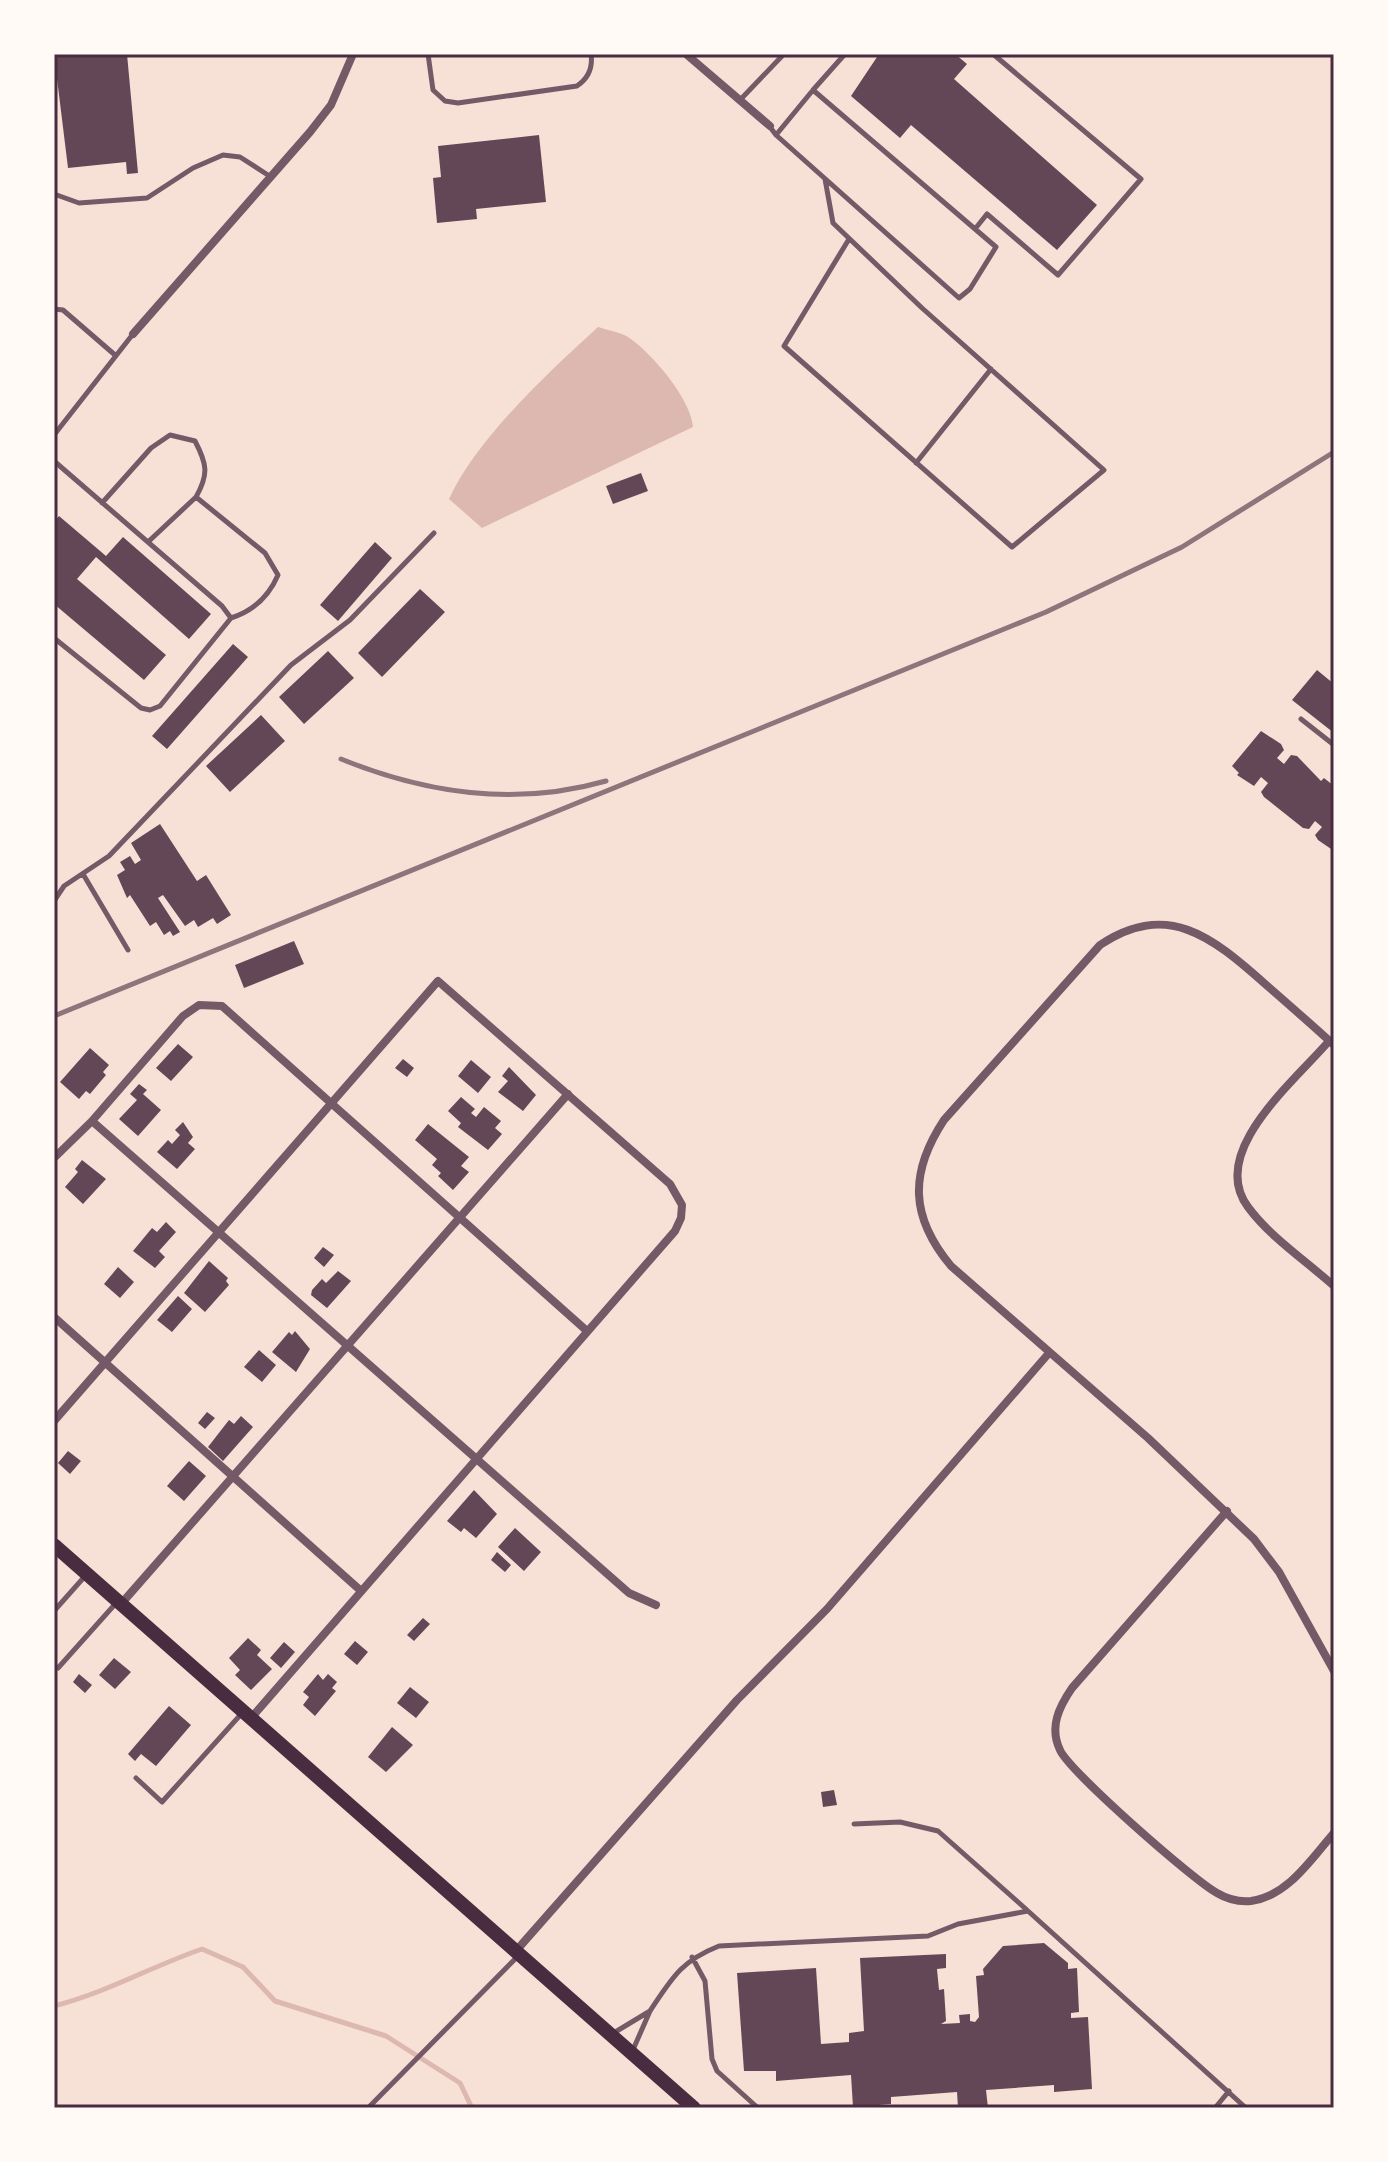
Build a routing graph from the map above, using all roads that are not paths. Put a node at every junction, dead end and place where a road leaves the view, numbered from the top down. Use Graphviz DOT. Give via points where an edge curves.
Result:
graph roads {
  1 [pos="353,54"];
  2 [pos="428,54"];
  3 [pos="591,54"];
  4 [pos="686,54"];
  5 [pos="784,54"];
  6 [pos="845,54"];
  7 [pos="993,54"];
  8 [pos="813,90"];
  9 [pos="740,100"];
  10 [pos="770,126"];
  11 [pos="776,135"];
  12 [pos="271,177"];
  13 [pos="825,179"];
  14 [pos="54,194"];
  15 [pos="975,229"];
  16 [pos="849,239"];
  17 [pos="54,309"];
  18 [pos="133,334"];
  19 [pos="115,355"];
  20 [pos="991,369"];
  21 [pos="54,435"];
  22 [pos="54,461"];
  23 [pos="916,463"];
  24 [pos="196,497"];
  25 [pos="102,503"];
  26 [pos="434,533"];
  27 [pos="148,542"];
  28 [pos="231,618"];
  29 [pos="54,638"];
  30 [pos="1301,719"];
  31 [pos="1334,745"];
  32 [pos="83,874"];
  33 [pos="54,901"];
  34 [pos="128,950"];
  35 [pos="1332,1043"];
  36 [pos="568,1094"];
  37 [pos="333,1104"];
  38 [pos="92,1121"];
  39 [pos="54,1158"];
  40 [pos="460,1217"];
  41 [pos="218,1234"];
  42 [pos="1334,1286"];
  43 [pos="54,1317"];
  44 [pos="587,1331"];
  45 [pos="345,1347"];
  46 [pos="1049,1353"];
  47 [pos="105,1363"];
  48 [pos="54,1421"];
  49 [pos="476,1460"];
  50 [pos="233,1477"];
  51 [pos="1227,1511"];
  52 [pos="54,1545"];
  53 [pos="87,1574"];
  54 [pos="360,1590"];
  55 [pos="119,1603"];
  56 [pos="656,1605"];
  57 [pos="54,1611"];
  58 [pos="58,1668"];
  59 [pos="1334,1671"];
  60 [pos="247,1714"];
  61 [pos="136,1778"];
  62 [pos="854,1824"];
  63 [pos="1334,1833"];
  64 [pos="1028,1911"];
  65 [pos="517,1953"];
  66 [pos="692,1957"];
  67 [pos="650,2011"];
  68 [pos="611,2035"];
  69 [pos="632,2053"];
  70 [pos="1229,2091"];
  71 [pos="368,2108"];
  72 [pos="694,2108"];
  73 [pos="758,2108"];
  74 [pos="1215,2108"];
  75 [pos="1246,2108"];
  1 -- 12 [label="street" via="331,105"];
  2 -- 3 [label="lane" via="433,90 445,101 458,103 577,86 587,79"];
  4 -- 9 [label="street"];
  5 -- 9 [label="lane"];
  6 -- 8 [label="lane"];
  7 -- 15 [label="lane" via="1141,179 1058,275 987,214"];
  8 -- 11 [label="lane"];
  8 -- 15 [label="lane"];
  9 -- 10 [label="street"];
  10 -- 11 [label="lane"];
  11 -- 13 [label="lane"];
  12 -- 14 [label="lane" via="240,157 223,155 147,198 79,203"];
  12 -- 18 [label="street"];
  13 -- 15 [label="lane" via="959,298 996,247"];
  13 -- 16 [label="lane" via="833,223"];
  16 -- 20 [label="lane"];
  16 -- 23 [label="lane" via="784,346"];
  17 -- 19 [label="lane" via="63,310"];
  18 -- 19 [label="lane"];
  19 -- 21 [label="lane"];
  20 -- 23 [label="lane"];
  20 -- 23 [label="lane" via="1104,470 1012,547"];
  22 -- 25 [label="lane"];
  24 -- 25 [label="lane" via="207,476 205,459 195,441 170,435 151,448"];
  24 -- 27 [label="lane"];
  24 -- 28 [label="lane" via="265,553 278,575 271,592"];
  25 -- 27 [label="lane"];
  26 -- 32 [label="lane" via="350,620 291,665 109,856"];
  27 -- 28 [label="lane"];
  28 -- 29 [label="lane" via="160,706 150,710"];
  30 -- 31 [label="lane"];
  32 -- 33 [label="lane" via="64,886"];
  32 -- 34 [label="lane"];
  35 -- 42 [label="street" via="1245,1140 1236,1174 1242,1198 1257,1217"];
  35 -- 46 [label="street" via="1215,941 1165,924 1132,929 1100,945 944,1120 927,1145 919,1174 918,1200 935,1247"];
  36 -- 37 [label="street" via="438,981"];
  36 -- 40 [label="street"];
  36 -- 44 [label="street" via="670,1184 682,1205 675,1231"];
  37 -- 38 [label="street" via="222,1006 199,1005 169,1030"];
  37 -- 40 [label="street"];
  37 -- 41 [label="street"];
  38 -- 39 [label="street"];
  38 -- 41 [label="street"];
  40 -- 44 [label="street"];
  40 -- 45 [label="street"];
  41 -- 45 [label="street"];
  41 -- 47 [label="street"];
  43 -- 47 [label="street"];
  44 -- 49 [label="street"];
  45 -- 49 [label="street"];
  45 -- 50 [label="street"];
  46 -- 51 [label="street"];
  46 -- 65 [label="street"];
  47 -- 48 [label="street"];
  47 -- 50 [label="street"];
  49 -- 54 [label="street"];
  49 -- 56 [label="street" via="629,1593"];
  50 -- 54 [label="street"];
  50 -- 55 [label="street"];
  51 -- 59 [label="street" via="1279,1572"];
  51 -- 63 [label="street" via="1072,1688 1056,1717 1055,1733 1067,1763 1219,1895 1248,1902 1266,1898 1292,1881"];
  52 -- 53 [label="main road"];
  53 -- 55 [label="main road"];
  53 -- 57 [label="lane"];
  54 -- 60 [label="street"];
  55 -- 58 [label="lane"];
  55 -- 60 [label="main road"];
  60 -- 61 [label="lane" via="162,1802"];
  60 -- 65 [label="main road"];
  62 -- 64 [label="lane" via="900,1822 938,1831"];
  64 -- 66 [label="lane" via="958,1924 928,1936 719,1946"];
  64 -- 70 [label="lane"];
  65 -- 68 [label="main road"];
  65 -- 71 [label="lane"];
  66 -- 67 [label="lane"];
  66 -- 73 [label="lane" via="705,1981 717,2071"];
  67 -- 68 [label="lane"];
  67 -- 69 [label="lane"];
  68 -- 69 [label="main road"];
  69 -- 72 [label="main road"];
  70 -- 74 [label="lane"];
  70 -- 75 [label="lane"];
}
